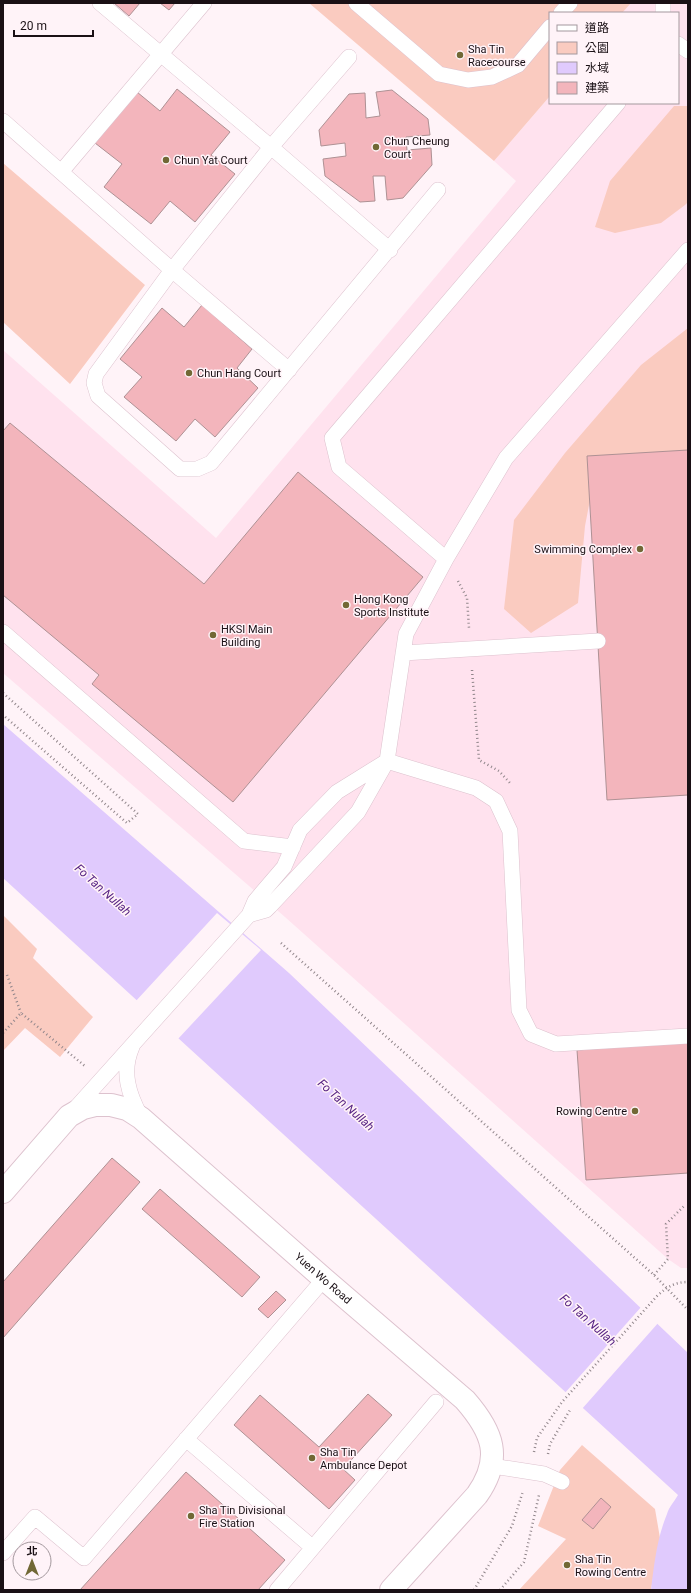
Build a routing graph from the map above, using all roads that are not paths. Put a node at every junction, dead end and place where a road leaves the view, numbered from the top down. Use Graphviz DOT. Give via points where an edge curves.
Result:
graph roads {
  1 [pos="100,3"];
  2 [pos="204,3"];
  3 [pos="356,3"];
  4 [pos="570,3"];
  5 [pos="562,12"];
  6 [pos="549,27"];
  7 [pos="679,45"];
  8 [pos="688,51"];
  9 [pos="161,55"];
  10 [pos="349,56"];
  11 [pos="617,104"];
  12 [pos="3,121"];
  13 [pos="272,147"];
  14 [pos="61,172"];
  15 [pos="438,190"];
  16 [pos="390,250"];
  17 [pos="688,250"];
  18 [pos="172,270"];
  19 [pos="289,370"];
  20 [pos="446,560"];
  21 [pos="3,632"];
  22 [pos="598,641"];
  23 [pos="403,653"];
  24 [pos="388,761"];
  25 [pos="293,847"];
  26 [pos="249,915"];
  27 [pos="688,1036"];
  28 [pos="135,1041"];
  29 [pos="69,1116"];
  30 [pos="141,1118"];
  31 [pos="3,1192"];
  32 [pos="324,1279"];
  33 [pos="436,1402"];
  34 [pos="186,1439"];
  35 [pos="492,1466"];
  36 [pos="562,1482"];
  37 [pos="312,1547"];
  38 [pos="3,1553"];
  39 [pos="289,1574"];
  40 [pos="277,1590"];
  41 [pos="287,1590"];
  42 [pos="392,1590"];
  1 -- 9 [label="lane"];
  2 -- 9 [label="lane"];
  3 -- 6 [label="lane" via="438,74 468,80 492,77 518,65"];
  4 -- 5 [label="lane"];
  7 -- 8 [label="lane"];
  9 -- 13 [label="lane"];
  9 -- 14 [label="lane"];
  10 -- 13 [label="lane"];
  11 -- 20 [label="lane" via="332,438 339,467"];
  12 -- 14 [label="lane"];
  13 -- 16 [label="lane"];
  13 -- 18 [label="lane"];
  14 -- 18 [label="lane"];
  15 -- 16 [label="lane"];
  16 -- 19 [label="lane"];
  17 -- 20 [label="lane" via="506,458"];
  18 -- 19 [label="lane"];
  18 -- 19 [label="lane" via="96,374 94,383 98,396 180,468 197,469 211,463"];
  20 -- 23 [label="lane" via="406,634"];
  21 -- 25 [label="lane" via="244,841"];
  22 -- 23 [label="lane"];
  23 -- 24 [label="lane"];
  24 -- 25 [label="lane" via="337,792 300,830"];
  24 -- 26 [label="lane" via="358,812 266,910"];
  24 -- 27 [label="lane" via="476,788 496,801 510,831 519,1010 531,1034 556,1044"];
  25 -- 26 [label="lane" via="284,866 255,901"];
  26 -- 28 [label="lane"];
  28 -- 29 [label="lane"];
  28 -- 30 [label="lane" via="126,1066 127,1083"];
  29 -- 30 [label="street, Yuen Wo Road" via="95,1105 127,1109"];
  29 -- 31 [label="street, Yuen Wo Road"];
  30 -- 32 [label="street, Yuen Wo Road"];
  32 -- 34 [label="lane"];
  32 -- 35 [label="street, Yuen Wo Road" via="478,1414 492,1448"];
  33 -- 37 [label="lane"];
  34 -- 37 [label="lane"];
  34 -- 38 [label="lane" via="84,1558 34,1517"];
  35 -- 36 [label="lane" via="536,1473"];
  35 -- 42 [label="street, Yuen Wo Road" via="487,1482 477,1495"];
  37 -- 39 [label="lane"];
  39 -- 40 [label="lane"];
  39 -- 41 [label="lane"];
}
